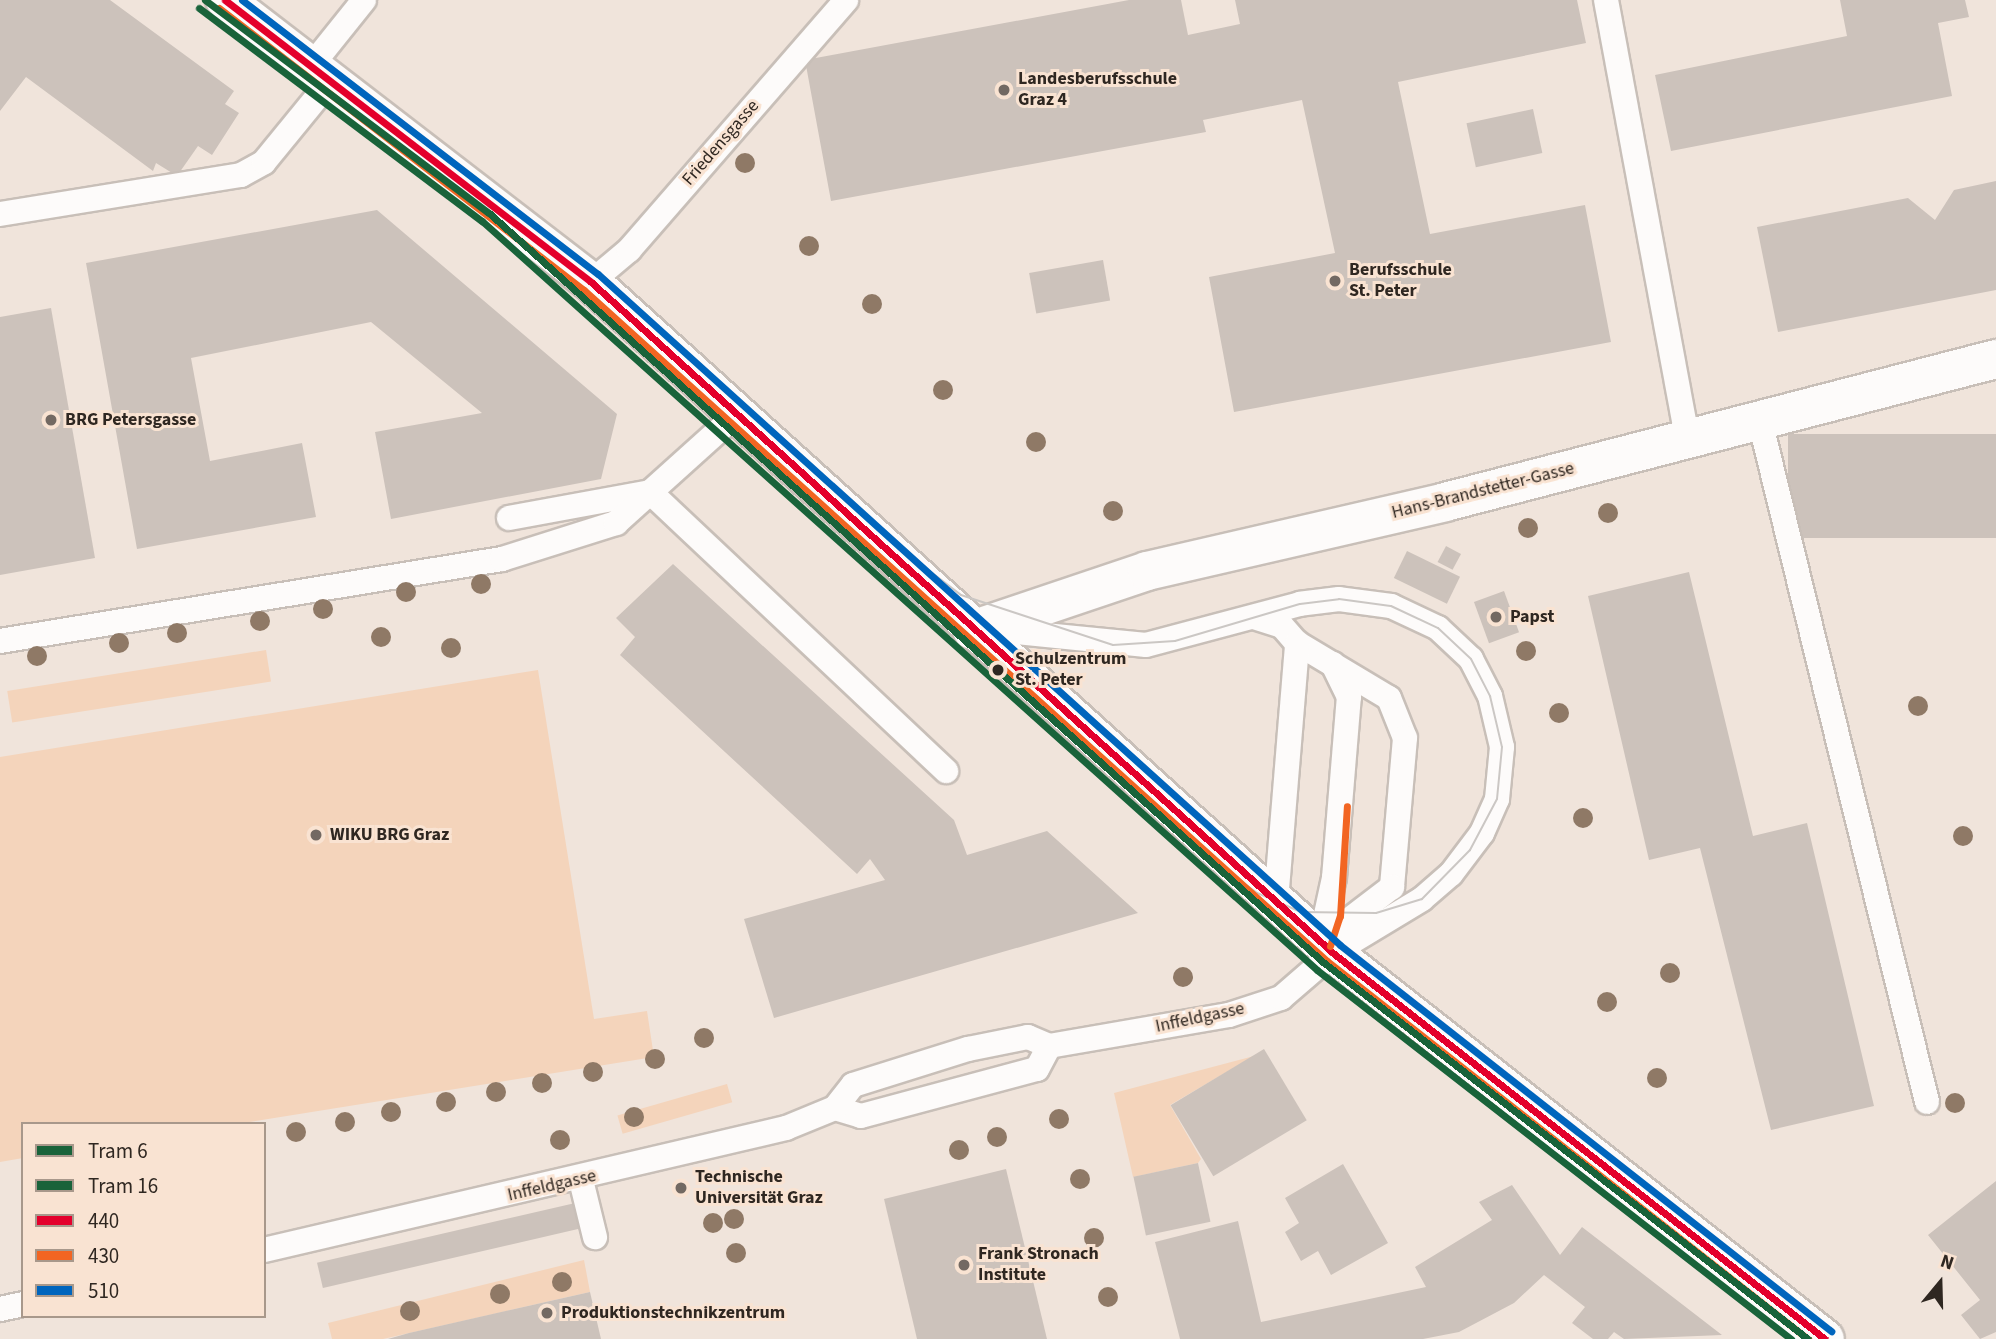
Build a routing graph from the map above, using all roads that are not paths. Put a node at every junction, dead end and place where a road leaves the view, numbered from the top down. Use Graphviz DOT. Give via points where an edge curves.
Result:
graph roads {
  1 [pos="225,0"];
  2 [pos="364,0"];
  3 [pos="846,0"];
  4 [pos="1606,0"];
  5 [pos="322,72"];
  6 [pos="0,214"];
  7 [pos="592,282"];
  8 [pos="1996,359"];
  9 [pos="737,414"];
  10 [pos="1760,421"];
  11 [pos="1687,437"];
  12 [pos="649,492"];
  13 [pos="509,518"];
  14 [pos="1254,617"];
  15 [pos="972,630"];
  16 [pos="0,641"];
  17 [pos="1297,643"];
  18 [pos="1333,664"];
  19 [pos="946,771"];
  20 [pos="1276,901"];
  21 [pos="1327,947"];
  22 [pos="1049,1046"];
  23 [pos="1927,1102"];
  24 [pos="835,1108"];
  25 [pos="581,1180"];
  26 [pos="595,1237"];
  27 [pos="266,1250"];
  28 [pos="21,1304"];
  29 [pos="0,1309"];
  30 [pos="1825,1339"];
  1 -- 5 [label="main road"];
  2 -- 5 [label="lane"];
  3 -- 7 [label="lane, Friedensgasse" via="629,250"];
  4 -- 11 [label="lane"];
  5 -- 6 [label="lane" via="264,162 241,175"];
  5 -- 7 [label="main road"];
  7 -- 9 [label="main road"];
  8 -- 10 [label="main road, Hans-Brandstetter-Gasse"];
  9 -- 12 [label="lane"];
  9 -- 15 [label="main road"];
  10 -- 11 [label="main road, Hans-Brandstetter-Gasse"];
  10 -- 23 [label="lane"];
  11 -- 15 [label="main road, Hans-Brandstetter-Gasse" via="1445,502 1147,571"];
  12 -- 13 [label="lane"];
  12 -- 16 [label="lane" via="616,523 488,562"];
  12 -- 19 [label="lane"];
  14 -- 15 [label="lane" via="1146,645 1113,645 1062,632"];
  14 -- 17 [label="lane" via="1282,626"];
  14 -- 21 [label="lane" via="1339,599 1413,614 1471,659 1490,696 1499,734 1497,799 1470,850 1422,899"];
  15 -- 20 [label="main road"];
  17 -- 18 [label="lane"];
  17 -- 20 [label="lane"];
  18 -- 21 [label="lane" via="1349,697"];
  18 -- 21 [label="lane" via="1389,698 1405,738 1392,887"];
  20 -- 21 [label="main road"];
  21 -- 22 [label="lane, Inffeldgasse" via="1281,998 1229,1015"];
  21 -- 30 [label="main road"];
  22 -- 24 [label="lane, Inffeldgasse" via="1028,1037 968,1049 853,1085"];
  22 -- 24 [label="lane" via="1037,1069 860,1116"];
  24 -- 25 [label="lane, Inffeldgasse" via="786,1128"];
  25 -- 26 [label="lane"];
  25 -- 27 [label="lane, Inffeldgasse"];
  28 -- 29 [label="lane"];
}
